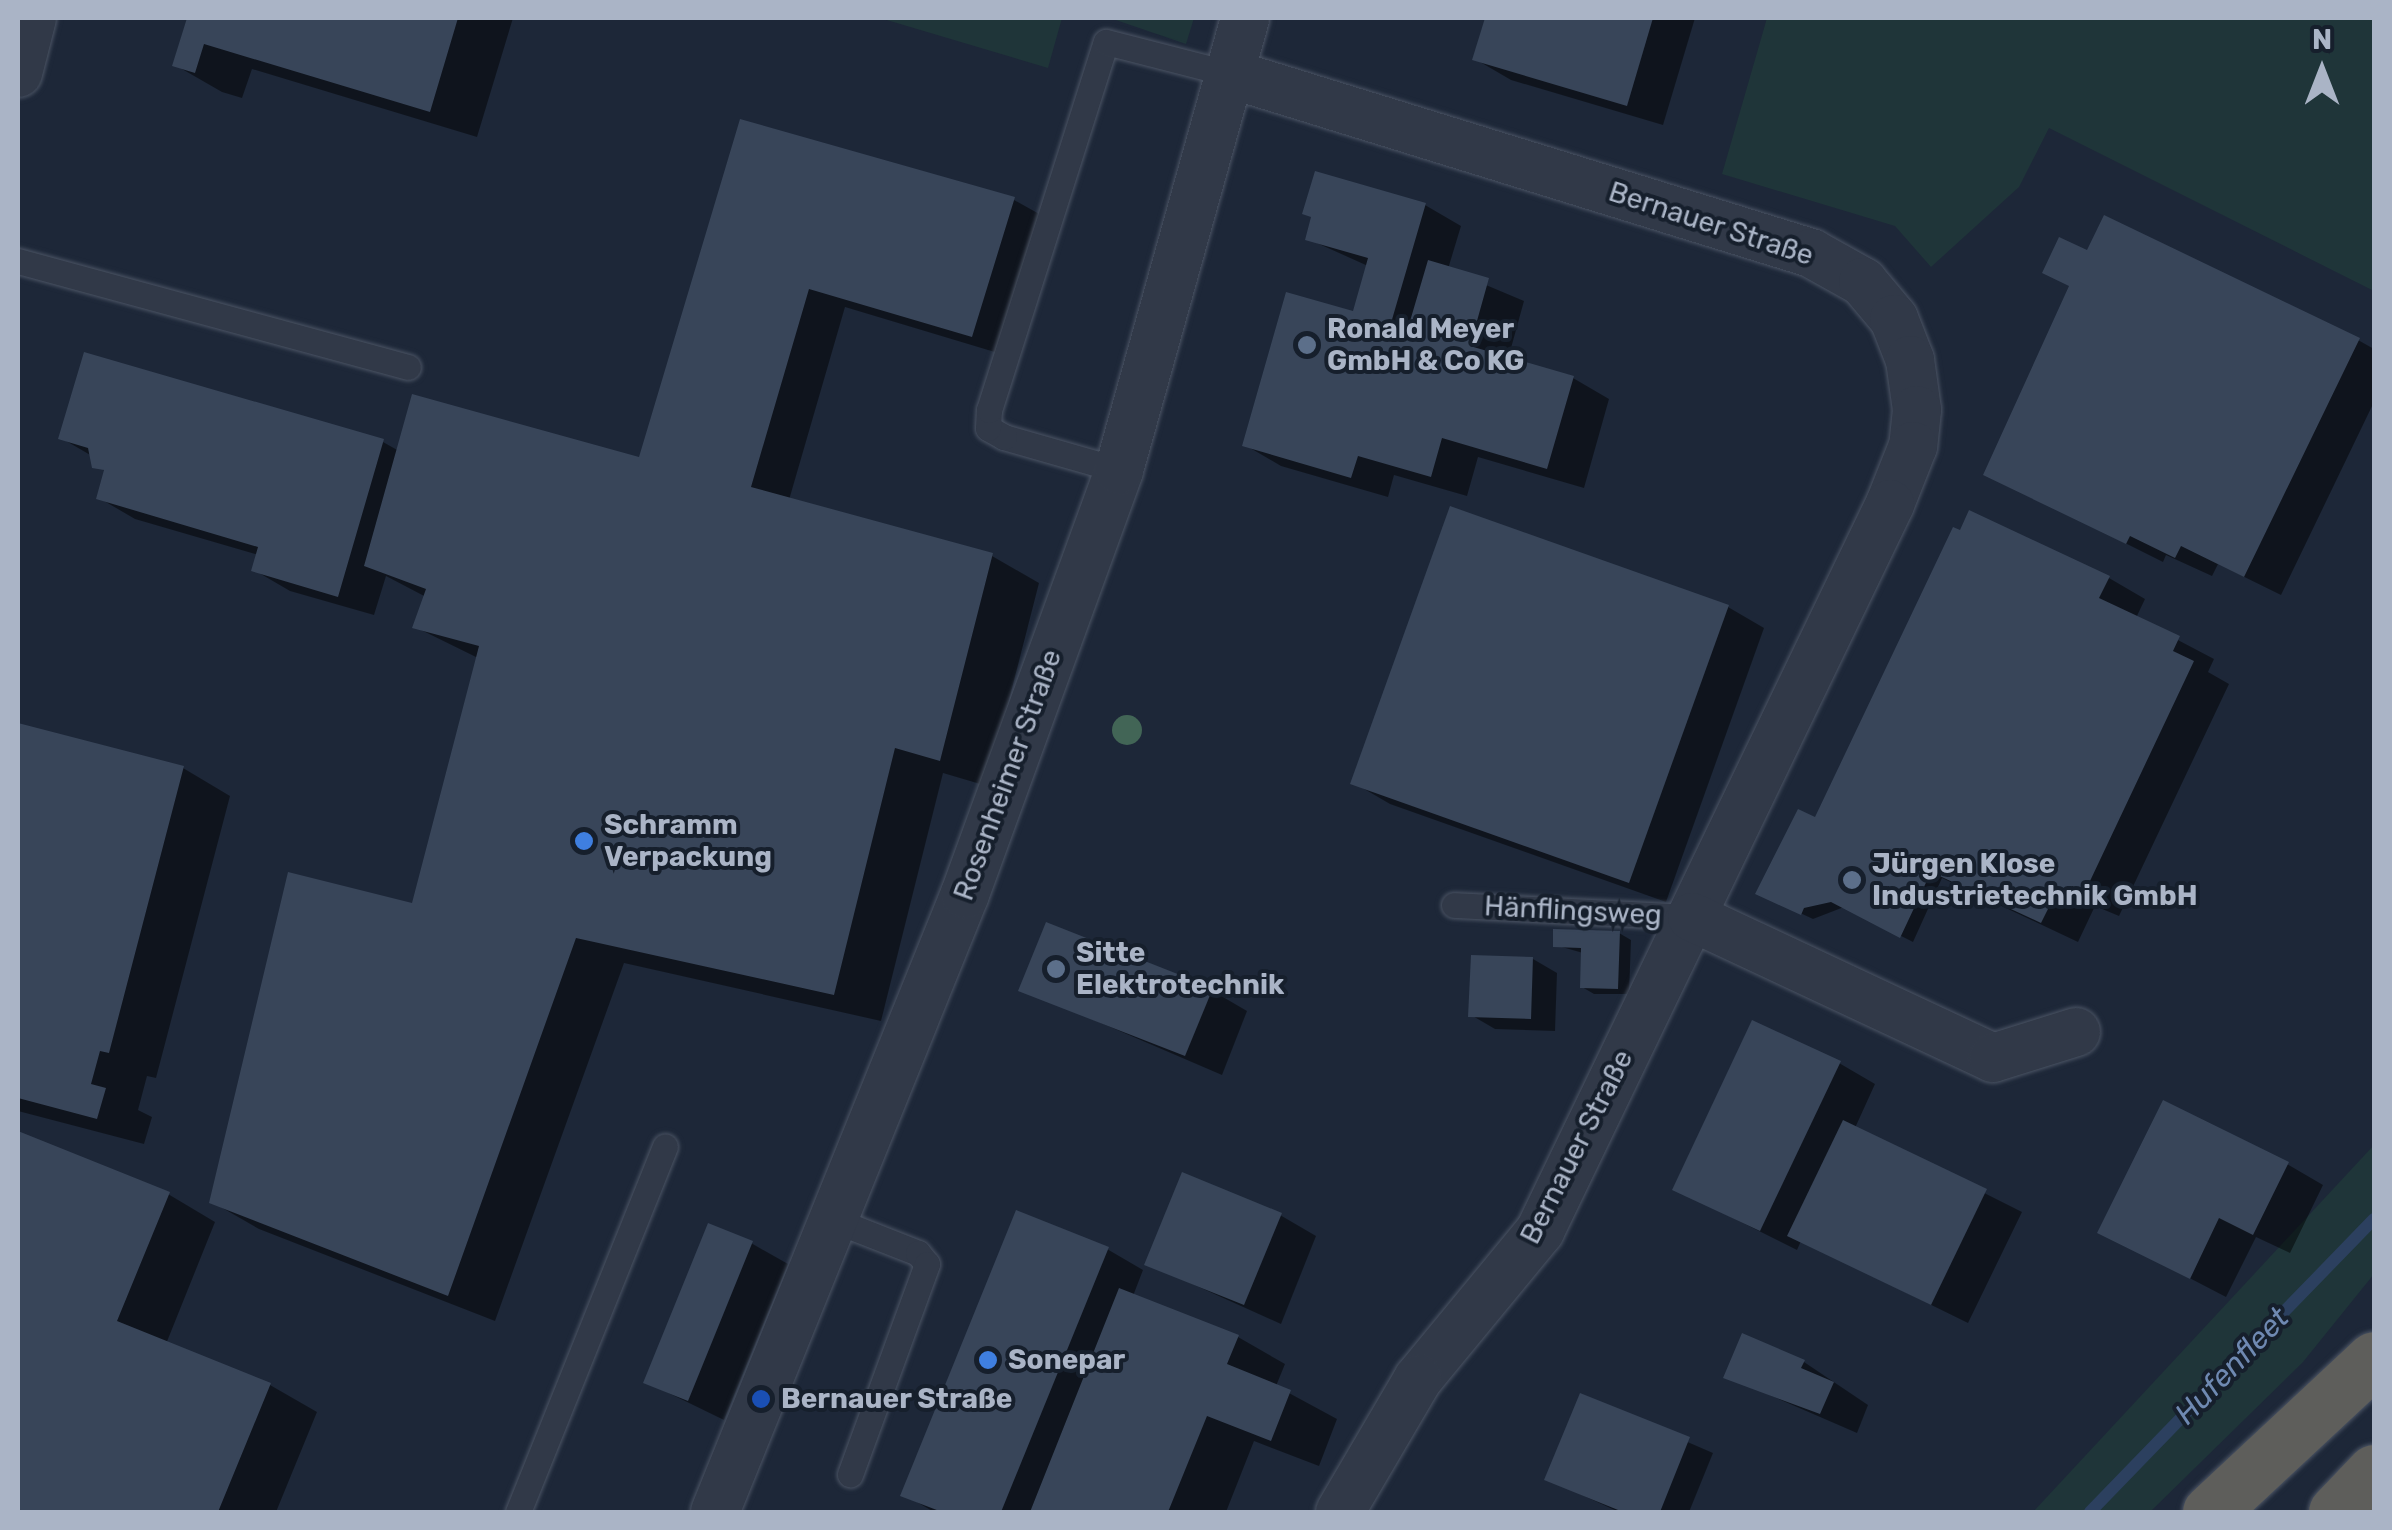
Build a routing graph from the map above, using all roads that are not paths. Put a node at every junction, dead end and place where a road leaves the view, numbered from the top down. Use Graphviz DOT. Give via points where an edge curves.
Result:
graph roads {
  1 [pos="32,18"];
  2 [pos="1245,18"];
  3 [pos="18,73"];
  4 [pos="1231,74"];
  5 [pos="18,260"];
  6 [pos="408,367"];
  7 [pos="1119,470"];
  8 [pos="1454,906"];
  9 [pos="1692,917"];
  10 [pos="2076,1032"];
  11 [pos="666,1146"];
  12 [pos="834,1220"];
  13 [pos="2374,1320"];
  14 [pos="2374,1358"];
  15 [pos="2285,1435"];
  16 [pos="2374,1472"];
  17 [pos="850,1474"];
  18 [pos="518,1512"];
  19 [pos="715,1512"];
  20 [pos="1340,1512"];
  21 [pos="2210,1512"];
  22 [pos="2336,1512"];
  1 -- 3 [label="street"];
  2 -- 4 [label="street, Rosenheimer Straße"];
  4 -- 7 [label="street, Rosenheimer Straße"];
  4 -- 7 [label="lane" via="1106,42 989,410 988,428 1004,438"];
  4 -- 9 [label="street, Bernauer Straße" via="1811,253 1863,282 1894,320 1912,376 1913,446"];
  5 -- 6 [label="lane"];
  7 -- 12 [label="street, Rosenheimer Straße" via="965,894"];
  8 -- 9 [label="lane, Hänflingsweg"];
  9 -- 10 [label="street" via="1992,1058"];
  9 -- 20 [label="street, Bernauer Straße" via="1540,1231 1418,1379"];
  11 -- 18 [label="lane"];
  12 -- 17 [label="lane" via="918,1253 927,1264"];
  12 -- 19 [label="street, Rosenheimer Straße"];
  13 -- 15 [label="highway"];
  14 -- 15 [label="highway"];
  15 -- 21 [label="highway"];
  16 -- 22 [label="highway"];
}
